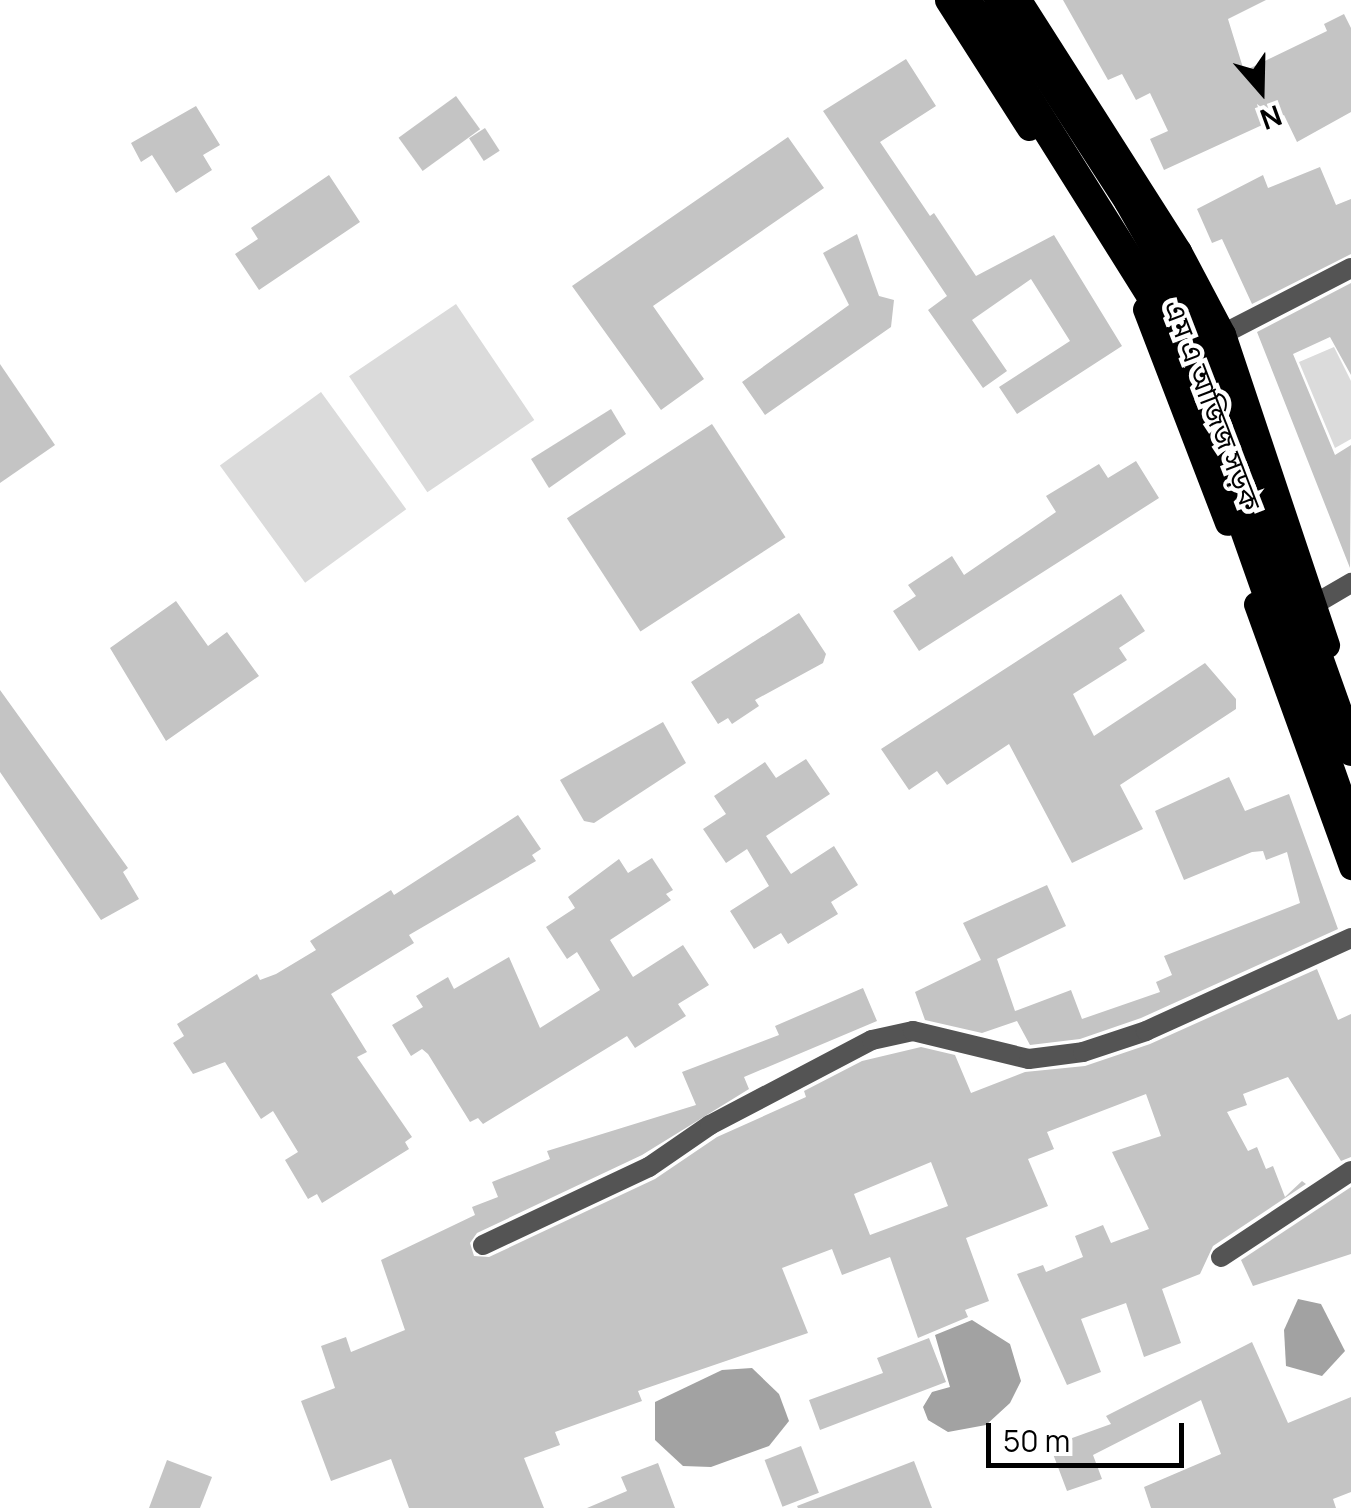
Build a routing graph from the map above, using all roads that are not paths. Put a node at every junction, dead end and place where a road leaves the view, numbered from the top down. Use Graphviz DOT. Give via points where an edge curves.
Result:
graph roads {
  1 [pos="947,0"];
  2 [pos="966,0"];
  3 [pos="999,0"];
  4 [pos="1019,0"];
  5 [pos="1351,268"];
  6 [pos="1223,334"];
  7 [pos="1351,583"];
  8 [pos="1315,604"];
  9 [pos="1351,713"];
  10 [pos="1351,751"];
  11 [pos="1351,830"];
  12 [pos="1351,867"];
  13 [pos="1351,938"];
  14 [pos="1351,1171"];
  15 [pos="483,1245"];
  16 [pos="1220,1257"];
  1 -- 12 [label="main road, এম এ আজিজ সড়ক" via="1129,279 1162,342"];
  2 -- 11 [label="highway" via="1177,337"];
  3 -- 10 [label="highway" via="1129,200 1200,326"];
  4 -- 6 [label="main road, এম এ আজিজ সড়ক" via="1179,251"];
  5 -- 6 [label="street"];
  6 -- 8 [label="main road, এম এ আজিজ সড়ক"];
  7 -- 8 [label="street"];
  8 -- 9 [label="main road, এম এ আজিজ সড়ক"];
  13 -- 15 [label="street" via="1146,1031 1083,1052 1030,1060 913,1031 872,1040 710,1125 648,1168"];
  14 -- 16 [label="street"];
}
